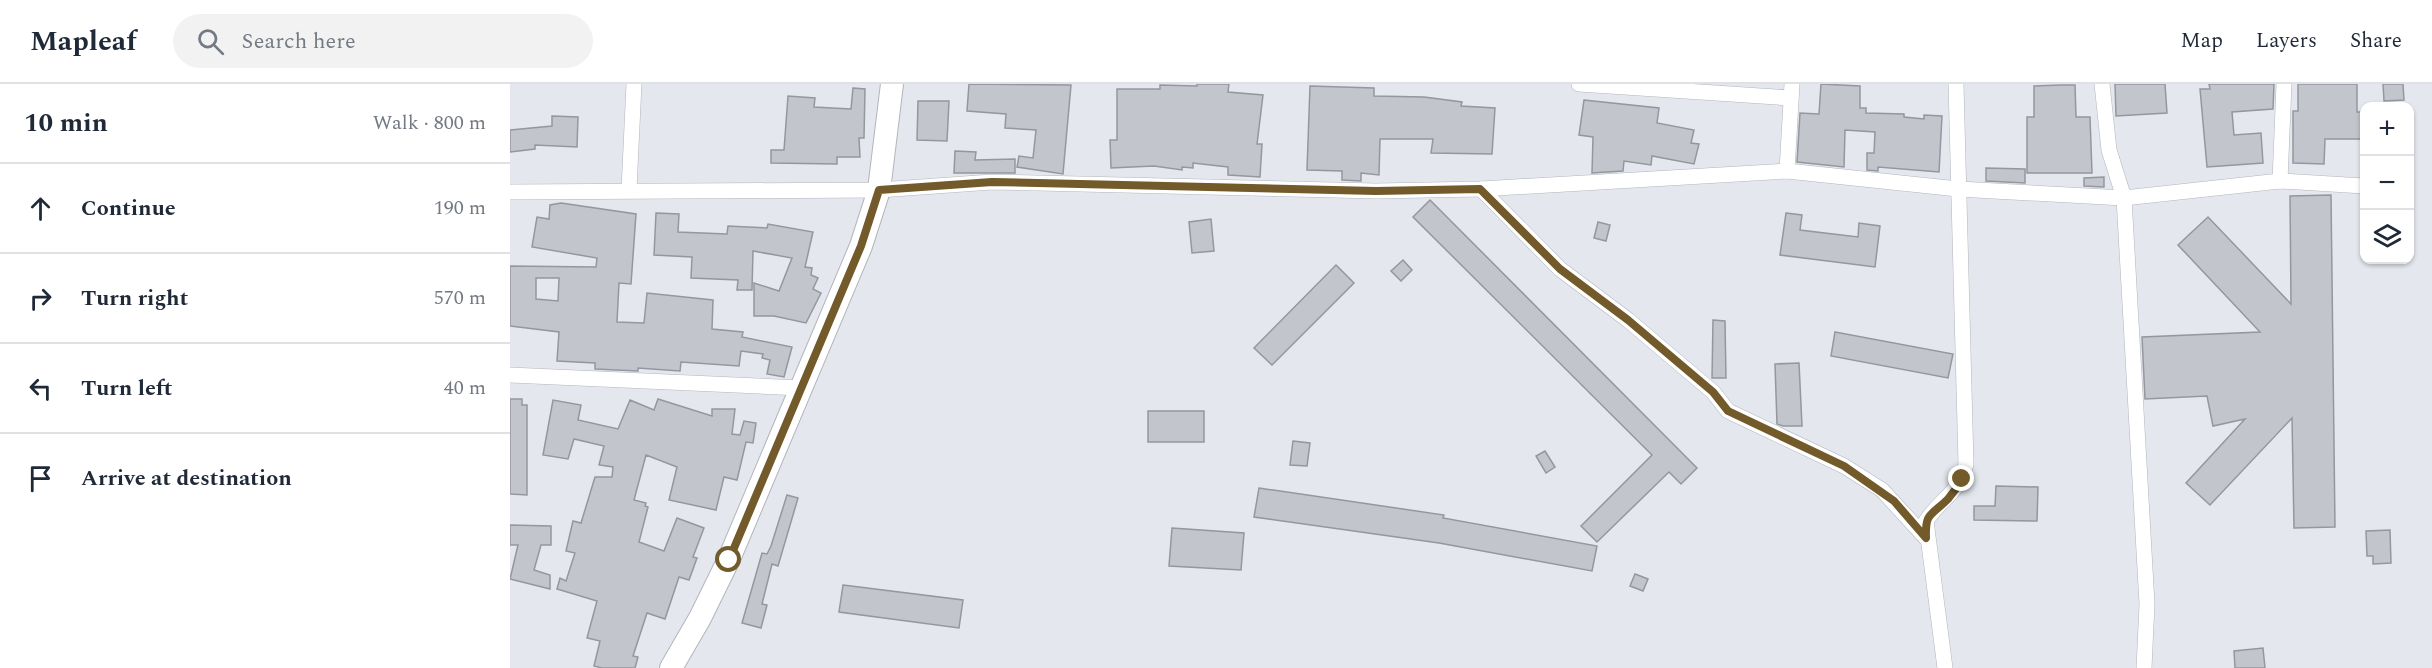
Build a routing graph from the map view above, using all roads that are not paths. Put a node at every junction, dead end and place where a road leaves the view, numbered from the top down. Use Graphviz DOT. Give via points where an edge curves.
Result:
graph roads {
  1 [pos="634,84"];
  2 [pos="892,84"];
  3 [pos="1579,84"];
  4 [pos="1956,84"];
  5 [pos="2102,84"];
  6 [pos="2284,84"];
  7 [pos="1791,91"];
  8 [pos="1787,171"];
  9 [pos="2280,182"];
  10 [pos="2360,186"];
  11 [pos="1480,189"];
  12 [pos="1958,189"];
  13 [pos="629,190"];
  14 [pos="879,190"];
  15 [pos="510,192"];
  16 [pos="2124,198"];
  17 [pos="510,375"];
  18 [pos="801,388"];
  19 [pos="1926,538"];
  20 [pos="671,668"];
  21 [pos="1945,668"];
  22 [pos="2144,668"];
  1 -- 13 [label="street"];
  2 -- 14 [label="main road"];
  3 -- 7 [label="street"];
  4 -- 12 [label="street"];
  5 -- 16 [label="street" via="2109,150"];
  6 -- 9 [label="street"];
  7 -- 8 [label="street"];
  8 -- 11 [label="street"];
  8 -- 12 [label="street"];
  9 -- 10 [label="street"];
  9 -- 16 [label="street"];
  11 -- 14 [label="street" via="1376,191 992,182"];
  11 -- 19 [label="street" via="1560,269 1645,334 1713,392 1728,411 1854,472 1894,501"];
  12 -- 16 [label="street"];
  12 -- 19 [label="street" via="1966,464 1962,479 1948,499 1926,520"];
  13 -- 14 [label="street"];
  13 -- 15 [label="street"];
  14 -- 18 [label="main road" via="861,246"];
  16 -- 22 [label="street" via="2147,604"];
  17 -- 18 [label="street"];
  18 -- 20 [label="main road" via="729,560"];
  19 -- 21 [label="street" via="1942,625"];
}
